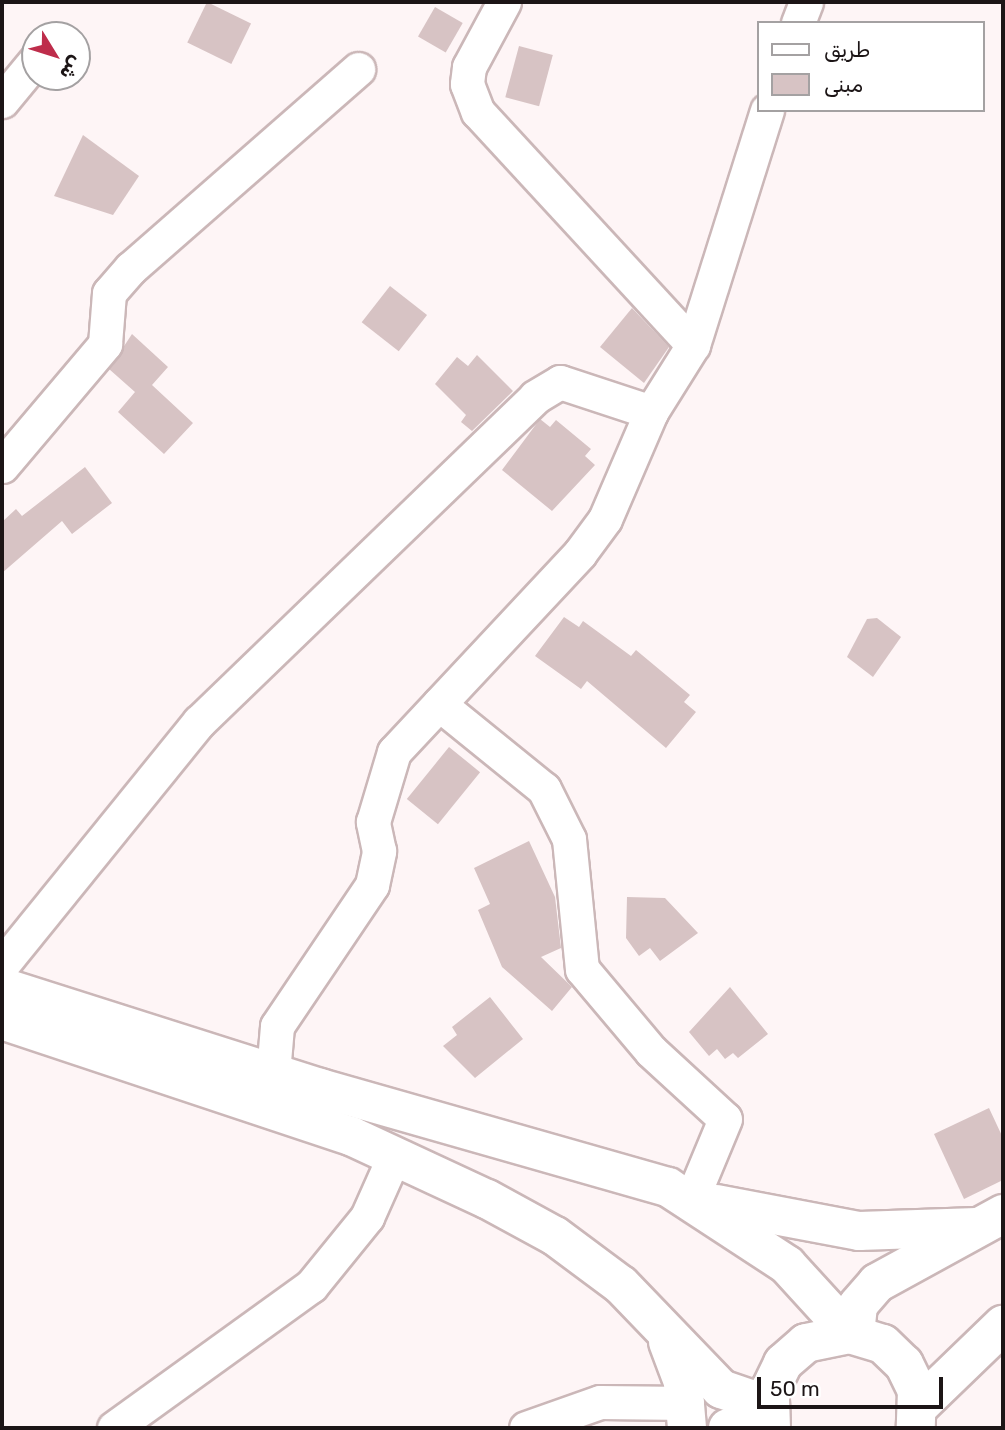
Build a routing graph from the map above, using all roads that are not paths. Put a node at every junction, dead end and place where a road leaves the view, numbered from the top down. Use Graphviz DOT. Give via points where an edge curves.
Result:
graph roads {
  1 [pos="504,2"];
  2 [pos="806,2"];
  3 [pos="799,21"];
  4 [pos="358,69"];
  5 [pos="21,78"];
  6 [pos="2,102"];
  7 [pos="766,112"];
  8 [pos="693,345"];
  9 [pos="651,412"];
  10 [pos="4,460"];
  11 [pos="439,704"];
  12 [pos="2,965"];
  13 [pos="2,987"];
  14 [pos="2,1020"];
  15 [pos="273,1073"];
  16 [pos="315,1104"];
  17 [pos="395,1154"];
  18 [pos="680,1192"];
  19 [pos="990,1220"];
  20 [pos="656,1319"];
  21 [pos="1003,1325"];
  22 [pos="852,1334"];
  23 [pos="687,1415"];
  24 [pos="769,1416"];
  25 [pos="917,1422"];
  26 [pos="114,1428"];
  27 [pos="526,1428"];
  28 [pos="728,1428"];
  1 -- 8 [label="street" via="469,67 467,84 478,112"];
  2 -- 3 [label="street"];
  4 -- 10 [label="street" via="131,268 109,293 105,344"];
  5 -- 6 [label="street"];
  7 -- 8 [label="street"];
  8 -- 9 [label="street"];
  9 -- 11 [label="street" via="605,519 580,553"];
  9 -- 12 [label="street" via="560,382 535,397 199,722"];
  11 -- 15 [label="street" via="394,752 373,822 379,851 372,885 277,1026"];
  11 -- 18 [label="street" via="544,789 569,839 582,969 651,1051 725,1119 722,1139"];
  13 -- 15 [label="main road"];
  14 -- 16 [label="main road"];
  15 -- 16 [label="main road"];
  16 -- 17 [label="main road"];
  16 -- 18 [label="main road"];
  17 -- 20 [label="main road" via="555,1236"];
  17 -- 26 [label="street" via="367,1217 311,1286"];
  18 -- 19 [label="main road" via="820,1227 898,1232"];
  18 -- 22 [label="main road" via="786,1265"];
  19 -- 22 [label="main road" via="866,1292"];
  20 -- 23 [label="main road" via="677,1361"];
  20 -- 24 [label="main road" via="721,1389"];
  21 -- 25 [label="main road"];
  22 -- 24 [label="main road" via="820,1337 794,1352 775,1376"];
  22 -- 25 [label="main road" via="895,1353 912,1377"];
  23 -- 27 [label="street" via="600,1402"];
  24 -- 28 [label="main road"];
}
